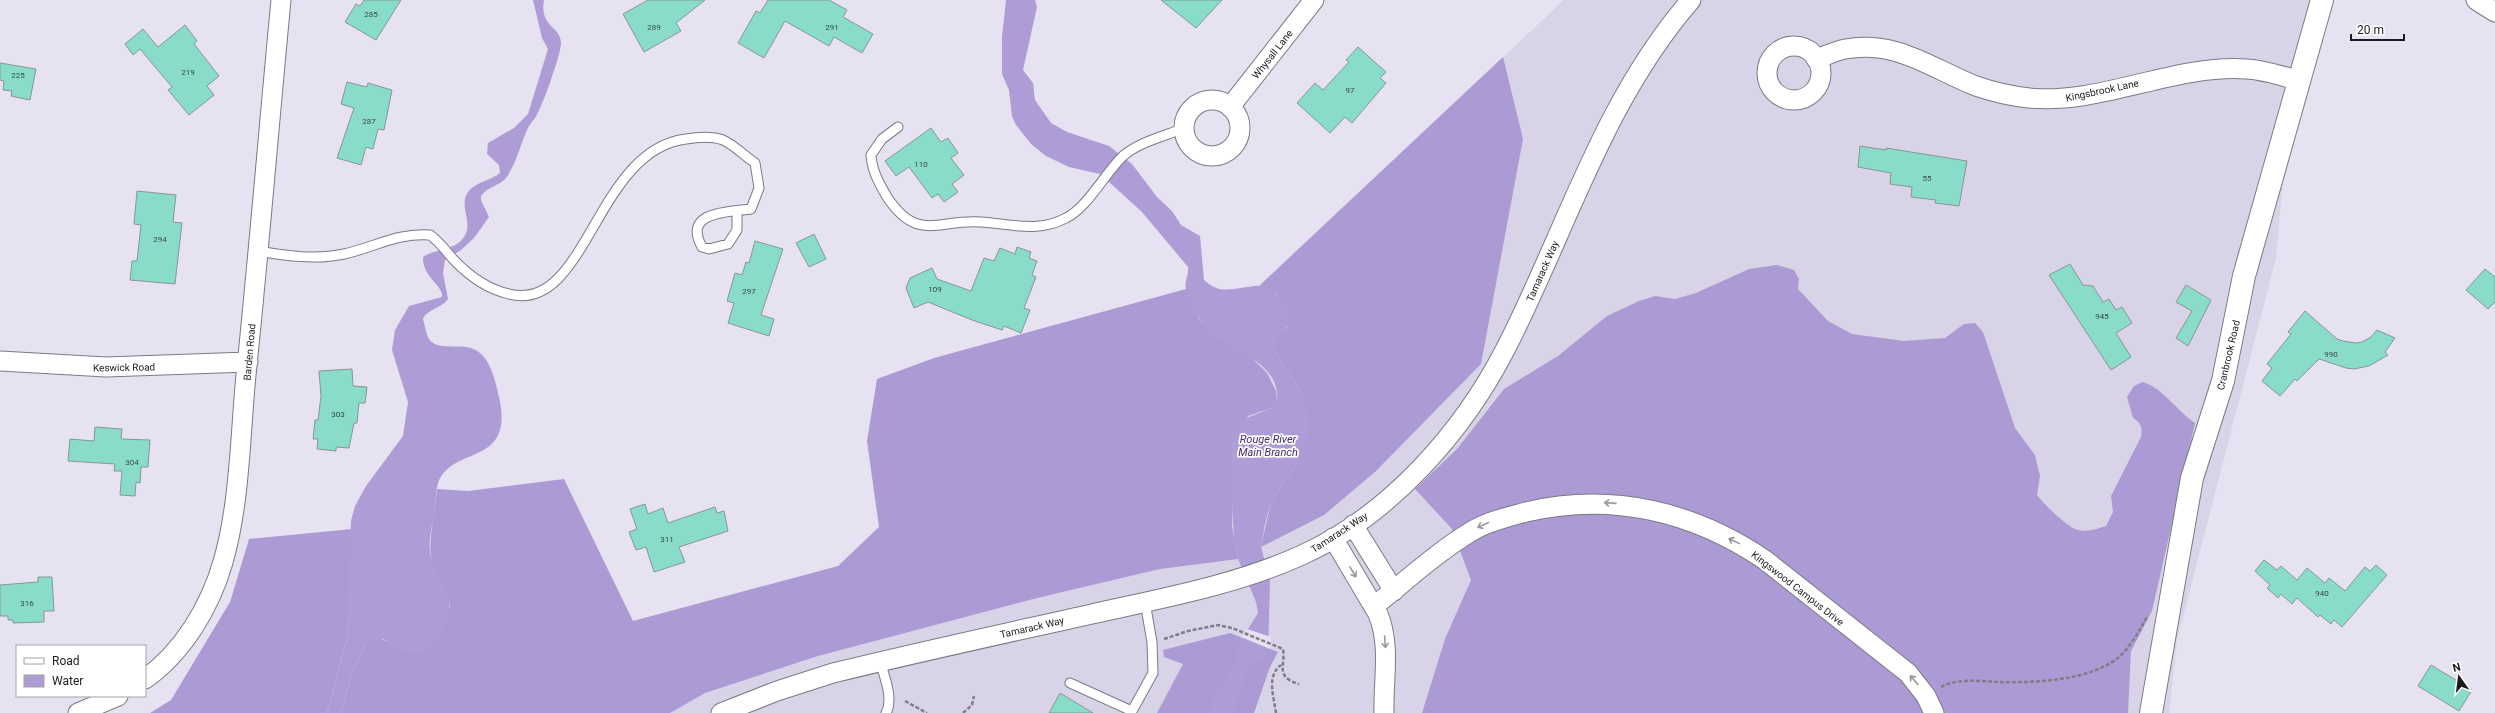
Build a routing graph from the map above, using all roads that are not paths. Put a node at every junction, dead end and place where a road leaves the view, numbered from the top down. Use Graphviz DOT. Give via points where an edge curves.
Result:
graph roads {
  1 [pos="281,0"];
  2 [pos="1314,0"];
  3 [pos="1691,0"];
  4 [pos="2322,0"];
  5 [pos="2476,0"];
  6 [pos="2495,12"];
  7 [pos="1816,59"];
  8 [pos="2300,81"];
  9 [pos="1230,107"];
  10 [pos="898,127"];
  11 [pos="1184,128"];
  12 [pos="737,211"];
  13 [pos="258,251"];
  14 [pos="0,361"];
  15 [pos="248,362"];
  16 [pos="1353,525"];
  17 [pos="1333,538"];
  18 [pos="1394,591"];
  19 [pos="1145,602"];
  20 [pos="1374,606"];
  21 [pos="880,662"];
  22 [pos="146,678"];
  23 [pos="1070,683"];
  24 [pos="116,697"];
  25 [pos="78,713"];
  26 [pos="721,713"];
  27 [pos="886,713"];
  28 [pos="1384,713"];
  29 [pos="1934,713"];
  30 [pos="2151,713"];
  1 -- 13 [label="street, Barden Road"];
  2 -- 9 [label="street, Whysall Lane"];
  3 -- 16 [label="street, Tamarack Way" via="1647,57 1619,103 1518,325 1487,384 1452,433 1424,465"];
  4 -- 8 [label="street, Cranbrook Road"];
  5 -- 6 [label="street"];
  7 -- 8 [label="street, Kingsbrook Lane" via="1843,49 1888,49 1919,58 1988,90 2045,99 2085,95 2151,79 2214,69 2258,70"];
  8 -- 30 [label="street, Cranbrook Road" via="2244,276 2223,381 2192,478"];
  9 -- 11 [label="street" via="1215,100 1198,104 1186,117"];
  9 -- 11 [label="street" via="1236,114 1240,131 1237,140 1226,153 1217,156 1200,154 1187,142"];
  10 -- 11 [label="lane" via="882,138 871,155 871,161 875,176 884,192 909,222 924,226 981,222 1034,227 1062,220 1074,213 1124,156"];
  12 -- 12 [label="lane" via="712,214 700,221 697,230 702,247 720,248 728,244 737,230"];
  12 -- 13 [label="lane" via="751,209 759,188 755,163 722,140 701,137 680,139 659,146 631,168 598,216 571,265 556,283 545,290 520,296 492,289 478,281 430,235 406,235 342,254 314,258"];
  13 -- 15 [label="street, Barden Road"];
  14 -- 15 [label="street, Keswick Road" via="106,367"];
  15 -- 22 [label="street, Barden Road" via="234,498 222,564 212,592 184,640"];
  16 -- 17 [label="street, Tamarack Way"];
  16 -- 18 [label="street"];
  17 -- 19 [label="street, Tamarack Way" via="1288,561 1217,585"];
  17 -- 20 [label="street, one-way"];
  18 -- 20 [label="street, Kingswood Campus Drive"];
  29 -- 18 [label="street, Kingswood Campus Drive, one-way" via="1926,696 1894,660 1755,553 1695,524 1633,506 1572,504 1501,518 1472,530"];
  19 -- 21 [label="street, Tamarack Way"];
  19 -- 23 [label="lane" via="1152,642 1153,673 1132,711"];
  20 -- 28 [label="street, one-way" via="1386,641"];
  21 -- 26 [label="street, Tamarack Way" via="805,681"];
  21 -- 27 [label="lane" via="888,690 889,709"];
  24 -- 25 [label="street"];
}
